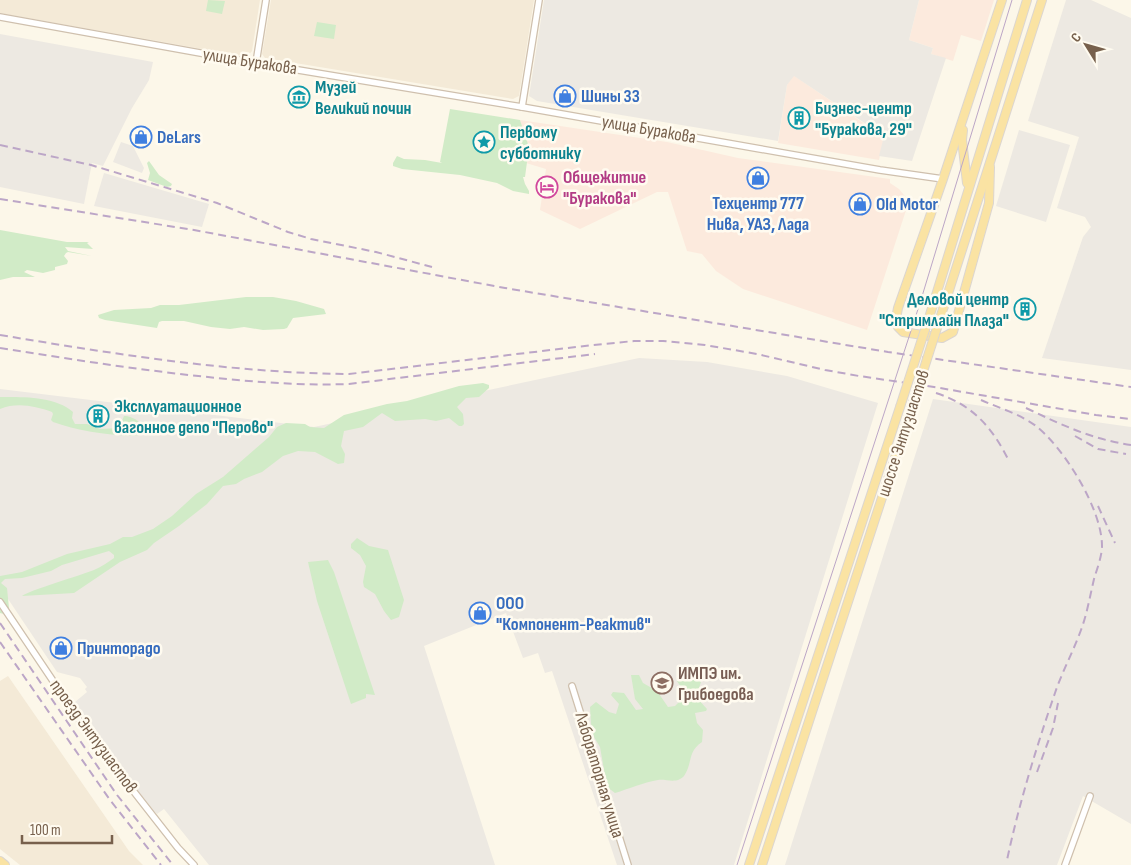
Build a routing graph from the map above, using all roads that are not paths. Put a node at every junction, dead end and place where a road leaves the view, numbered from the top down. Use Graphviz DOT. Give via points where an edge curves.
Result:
graph roads {
  1 [pos="266,0"];
  2 [pos="539,0"];
  3 [pos="1002,0"];
  4 [pos="1026,0"];
  5 [pos="1042,0"];
  6 [pos="0,17"];
  7 [pos="256,63"];
  8 [pos="522,106"];
  9 [pos="964,117"];
  10 [pos="990,167"];
  11 [pos="944,179"];
  12 [pos="965,200"];
  13 [pos="0,602"];
  14 [pos="572,686"];
  15 [pos="1090,796"];
  16 [pos="0,861"];
  17 [pos="5,865"];
  18 [pos="194,865"];
  19 [pos="628,865"];
  20 [pos="749,865"];
  21 [pos="762,865"];
  22 [pos="1065,865"];
  1 -- 7 [label="street"];
  2 -- 8 [label="street"];
  3 -- 9 [label="main road"];
  4 -- 12 [label="main road, шоссе Энтузиастов"];
  5 -- 10 [label="main road, шоссе Энтузиастов"];
  6 -- 7 [label="street, улица Буракова"];
  7 -- 8 [label="street, улица Буракова"];
  8 -- 11 [label="street, улица Буракова"];
  9 -- 11 [label="main road"];
  9 -- 12 [label="main road" via="962,140 968,178"];
  10 -- 11 [label="main road" via="990,191 983,230 953,332 942,338 903,332 896,319"];
  10 -- 21 [label="main road, шоссе Энтузиастов, bridge"];
  12 -- 20 [label="main road, шоссе Энтузиастов, bridge"];
  13 -- 18 [label="street, проезд Энтузиастов" via="88,733"];
  14 -- 19 [label="street, Лабораторная улица"];
  15 -- 22 [label="street"];
  16 -- 17 [label="main road"];
}
